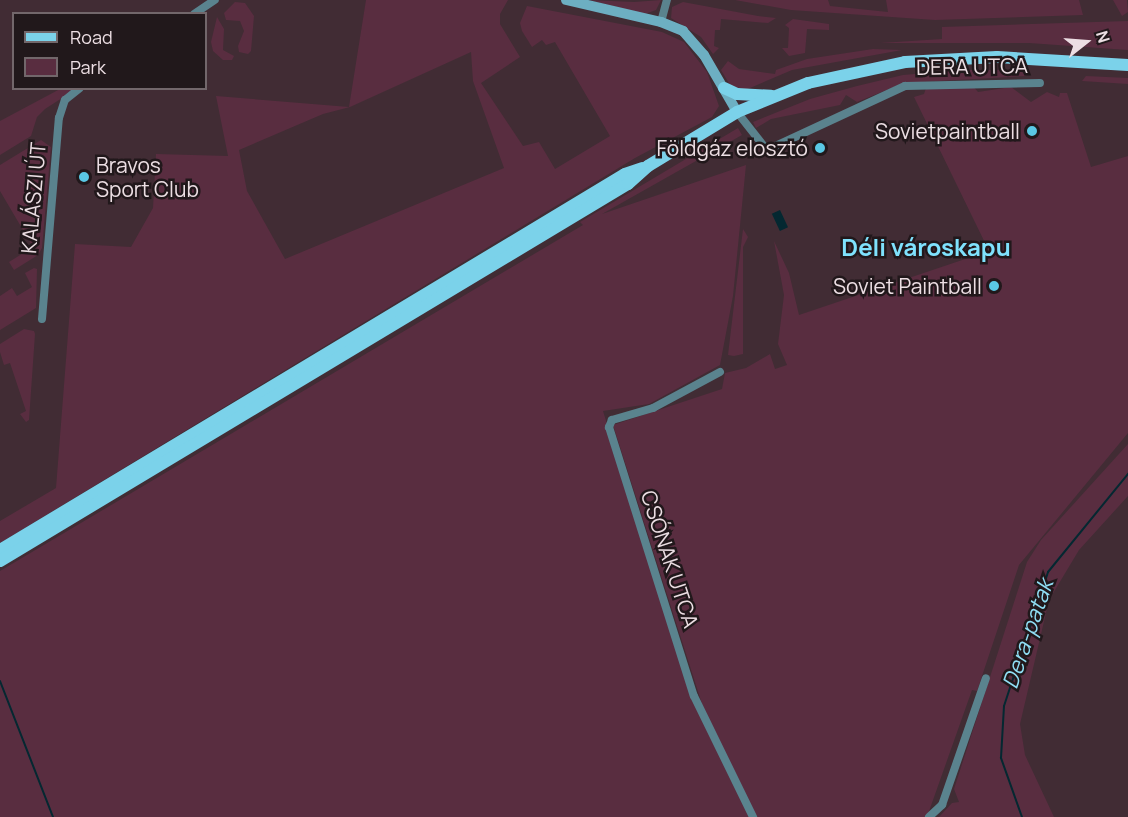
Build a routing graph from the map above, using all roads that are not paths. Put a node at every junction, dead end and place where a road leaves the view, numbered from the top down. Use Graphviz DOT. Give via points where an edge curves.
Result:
graph roads {
  1 [pos="215,0"];
  2 [pos="566,0"];
  3 [pos="667,0"];
  4 [pos="197,12"];
  5 [pos="661,22"];
  6 [pos="1128,64"];
  7 [pos="1040,83"];
  8 [pos="724,88"];
  9 [pos="77,90"];
  10 [pos="775,96"];
  11 [pos="737,112"];
  12 [pos="648,166"];
  13 [pos="42,319"];
  14 [pos="720,372"];
  15 [pos="0,550"];
  16 [pos="0,561"];
  17 [pos="986,678"];
  18 [pos="753,817"];
  19 [pos="929,817"];
  1 -- 4 [label="street"];
  2 -- 5 [label="main road"];
  3 -- 5 [label="street"];
  5 -- 8 [label="main road" via="693,39"];
  6 -- 10 [label="main road" via="997,57 905,62 838,75"];
  7 -- 11 [label="street, DERA UTCA" via="905,86 767,150"];
  8 -- 10 [label="main road" via="737,94"];
  8 -- 11 [label="main road"];
  9 -- 13 [label="street, KALÁSZI ÚT" via="64,100 59,118"];
  10 -- 11 [label="main road"];
  11 -- 12 [label="main road"];
  12 -- 15 [label="main road" via="625,174"];
  12 -- 16 [label="main road" via="618,190"];
  14 -- 18 [label="street, CSÓNAK UTCA" via="653,408 612,420 609,427 694,696"];
  17 -- 19 [label="street" via="942,805"];
}
